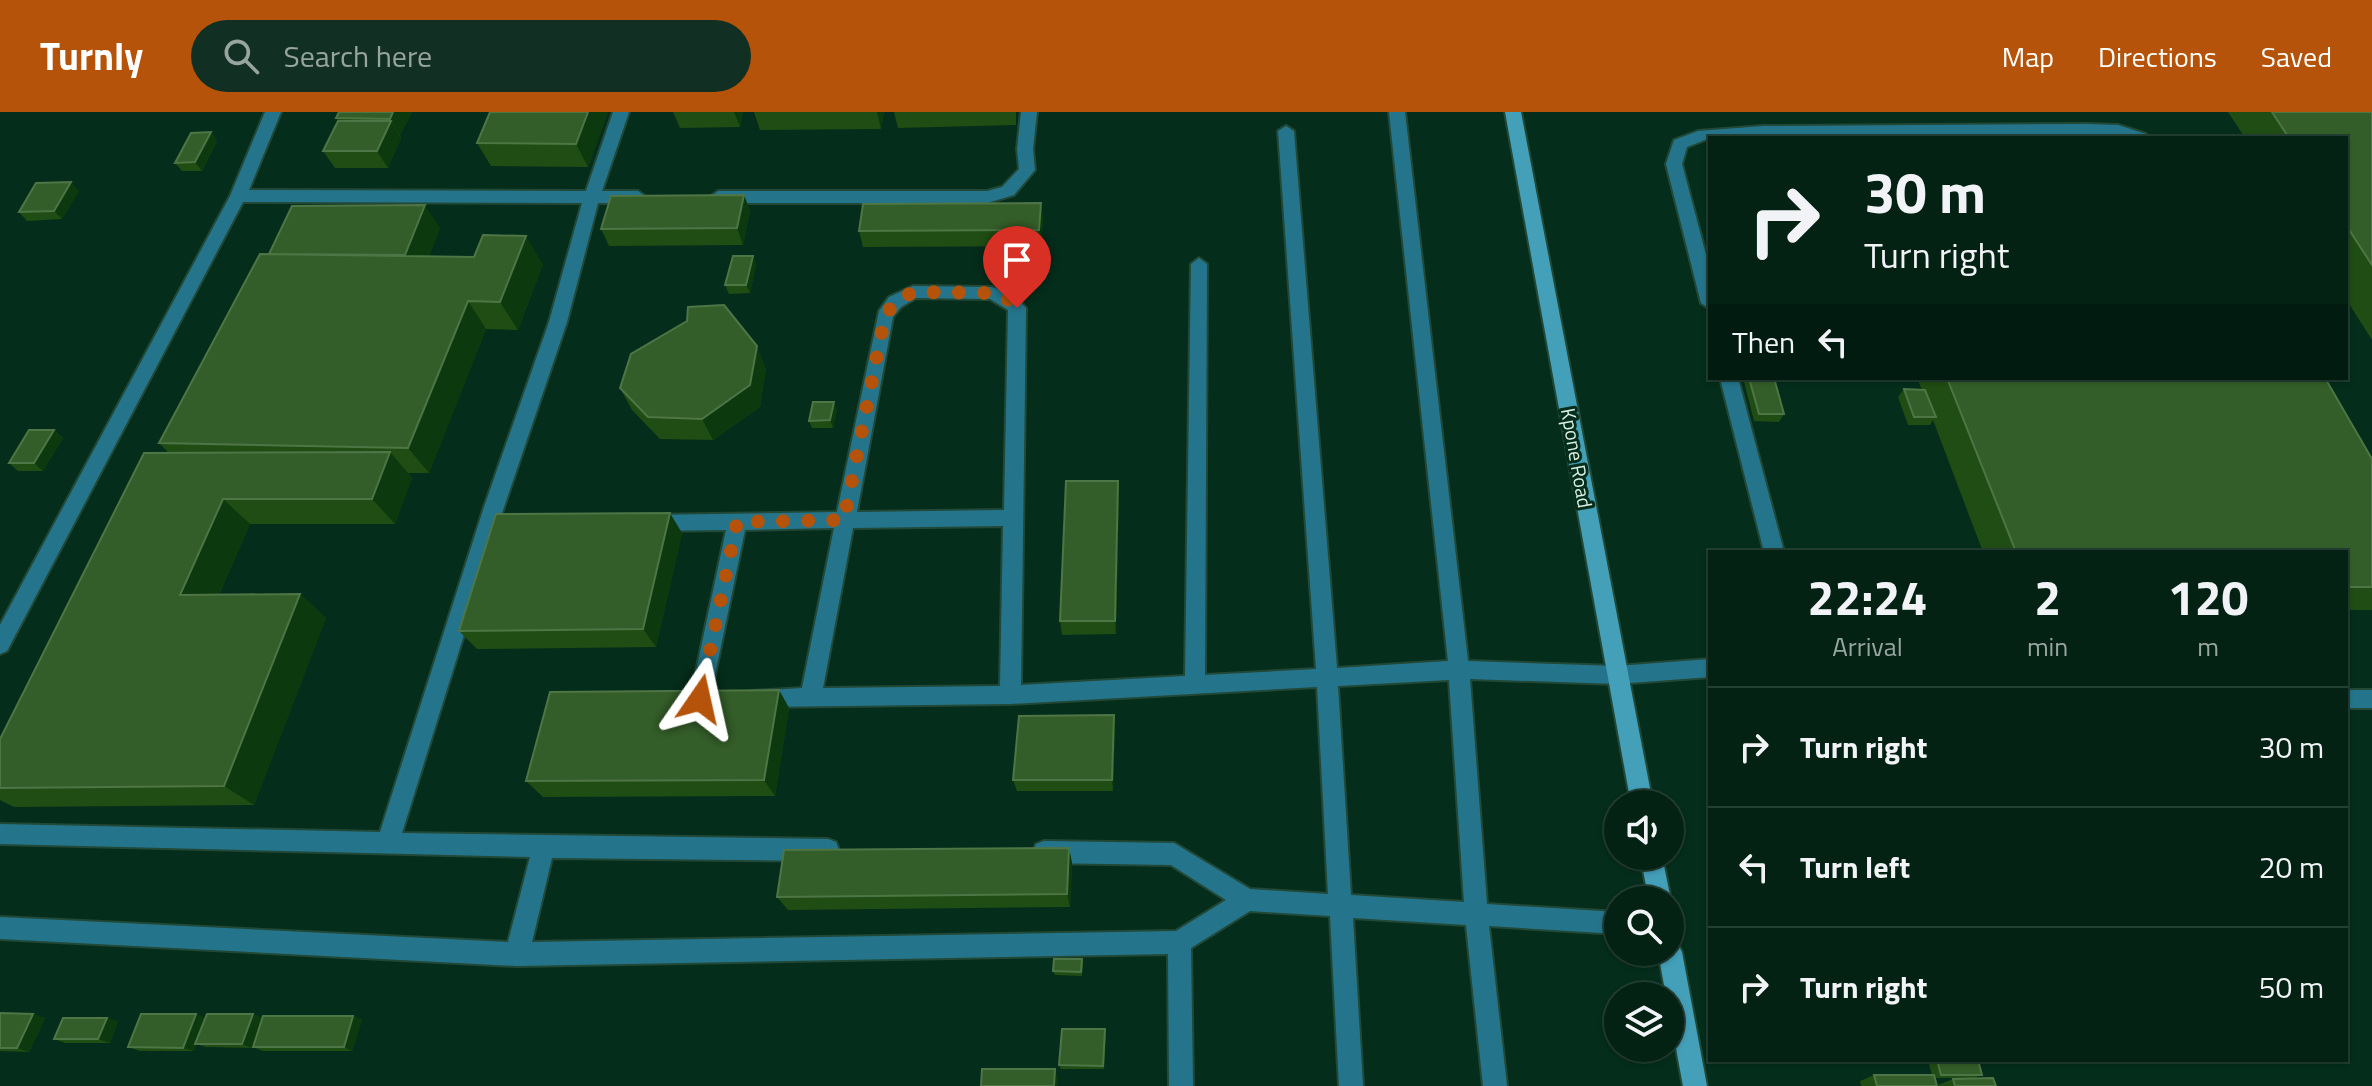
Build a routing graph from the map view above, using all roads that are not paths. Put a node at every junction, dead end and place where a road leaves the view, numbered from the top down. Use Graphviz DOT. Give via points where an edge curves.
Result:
graph roads {
  1 [pos="273,112"];
  2 [pos="621,112"];
  3 [pos="1029,112"];
  4 [pos="1397,112"];
  5 [pos="1513,112"];
  6 [pos="1286,131"];
  7 [pos="2134,136"];
  8 [pos="238,196"];
  9 [pos="592,196"];
  10 [pos="655,197"];
  11 [pos="702,197"];
  12 [pos="1199,264"];
  13 [pos="1708,295"];
  14 [pos="1730,380"];
  15 [pos="1013,518"];
  16 [pos="844,520"];
  17 [pos="737,522"];
  18 [pos="631,523"];
  19 [pos="1773,550"];
  20 [pos="0,645"];
  21 [pos="1708,668"];
  22 [pos="1459,670"];
  23 [pos="1617,675"];
  24 [pos="1327,676"];
  25 [pos="1195,685"];
  26 [pos="1010,695"];
  27 [pos="811,697"];
  28 [pos="2348,699"];
  29 [pos="2372,699"];
  30 [pos="1639,790"];
  31 [pos="0,834"];
  32 [pos="387,844"];
  33 [pos="544,847"];
  34 [pos="843,850"];
  35 [pos="1017,852"];
  36 [pos="1247,900"];
  37 [pos="1339,906"];
  38 [pos="1476,914"];
  39 [pos="1604,922"];
  40 [pos="0,928"];
  41 [pos="1179,942"];
  42 [pos="517,954"];
  43 [pos="1673,966"];
  44 [pos="1181,1086"];
  45 [pos="1351,1086"];
  46 [pos="1495,1086"];
  47 [pos="1695,1086"];
  1 -- 8 [label="lane"];
  2 -- 9 [label="lane"];
  3 -- 11 [label="lane" via="1027,170 1008,191 987,197"];
  4 -- 22 [label="lane"];
  5 -- 23 [label="main road, Kpone Road"];
  6 -- 24 [label="lane"];
  7 -- 13 [label="lane" via="2087,129 1698,136 1680,144 1674,164"];
  8 -- 9 [label="lane"];
  8 -- 20 [label="lane"];
  9 -- 10 [label="lane"];
  9 -- 32 [label="lane" via="558,322"];
  12 -- 25 [label="lane"];
  14 -- 19 [label="lane"];
  15 -- 16 [label="lane"];
  15 -- 16 [label="lane" via="1017,308 991,293 913,292 895,302 885,316"];
  15 -- 26 [label="lane"];
  16 -- 17 [label="lane"];
  16 -- 27 [label="lane"];
  17 -- 18 [label="lane"];
  17 -- 27 [label="lane" via="708,699"];
  21 -- 23 [label="lane"];
  22 -- 23 [label="lane"];
  22 -- 24 [label="lane"];
  22 -- 38 [label="lane"];
  23 -- 30 [label="main road, Kpone Road"];
  24 -- 25 [label="lane"];
  24 -- 37 [label="lane"];
  25 -- 26 [label="lane"];
  26 -- 27 [label="lane"];
  28 -- 29 [label="lane"];
  31 -- 32 [label="lane"];
  32 -- 33 [label="lane"];
  33 -- 34 [label="lane"];
  33 -- 42 [label="lane"];
  35 -- 36 [label="lane" via="1174,854"];
  36 -- 37 [label="lane"];
  36 -- 41 [label="lane"];
  37 -- 38 [label="lane"];
  37 -- 45 [label="lane"];
  38 -- 39 [label="lane"];
  38 -- 46 [label="lane"];
  40 -- 42 [label="lane"];
  41 -- 42 [label="lane"];
  41 -- 44 [label="lane"];
  43 -- 47 [label="main road"];
}
